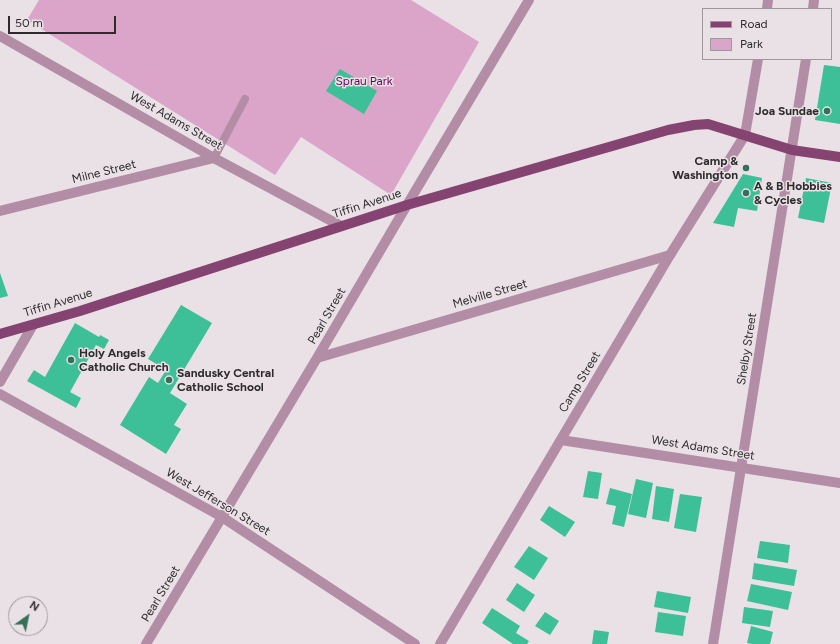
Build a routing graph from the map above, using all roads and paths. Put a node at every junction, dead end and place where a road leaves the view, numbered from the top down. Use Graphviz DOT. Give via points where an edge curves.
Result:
graph roads {
  1 [pos="529,0"];
  2 [pos="0,36"];
  3 [pos="758,60"];
  4 [pos="806,60"];
  5 [pos="245,99"];
  6 [pos="745,135"];
  7 [pos="792,150"];
  8 [pos="840,157"];
  9 [pos="214,158"];
  10 [pos="407,205"];
  11 [pos="0,211"];
  12 [pos="340,226"];
  13 [pos="670,255"];
  14 [pos="33,325"];
  15 [pos="0,334"];
  16 [pos="317,358"];
  17 [pos="0,382"];
  18 [pos="0,394"];
  19 [pos="561,440"];
  20 [pos="741,467"];
  21 [pos="840,483"];
  22 [pos="222,517"];
  23 [pos="146,644"];
  24 [pos="415,644"];
  25 [pos="440,644"];
  26 [pos="713,644"];
  1 -- 10 [label="street, Pearl Street"];
  2 -- 9 [label="street, West Adams Street"];
  3 -- 6 [label="street"];
  4 -- 7 [label="street, Shelby Street"];
  5 -- 9 [label="lane"];
  6 -- 7 [label="main road, Tiffin Avenue"];
  6 -- 10 [label="main road, Tiffin Avenue" via="708,124 668,130"];
  6 -- 13 [label="street, Camp Street"];
  7 -- 8 [label="main road, Tiffin Avenue"];
  7 -- 20 [label="street, Shelby Street"];
  9 -- 11 [label="street, Milne Street"];
  9 -- 12 [label="street, West Adams Street"];
  10 -- 12 [label="main road, Tiffin Avenue"];
  10 -- 16 [label="street, Pearl Street"];
  12 -- 14 [label="main road, Tiffin Avenue"];
  13 -- 16 [label="street, Melville Street"];
  13 -- 19 [label="street, Camp Street"];
  14 -- 15 [label="main road, Tiffin Avenue"];
  14 -- 17 [label="street"];
  16 -- 22 [label="street, Pearl Street"];
  18 -- 22 [label="street, West Jefferson Street"];
  19 -- 20 [label="street, West Adams Street"];
  19 -- 25 [label="street, Camp Street"];
  20 -- 21 [label="street, West Adams Street"];
  20 -- 26 [label="street, Shelby Street"];
  22 -- 23 [label="street, Pearl Street"];
  22 -- 24 [label="street, West Jefferson Street"];
}
